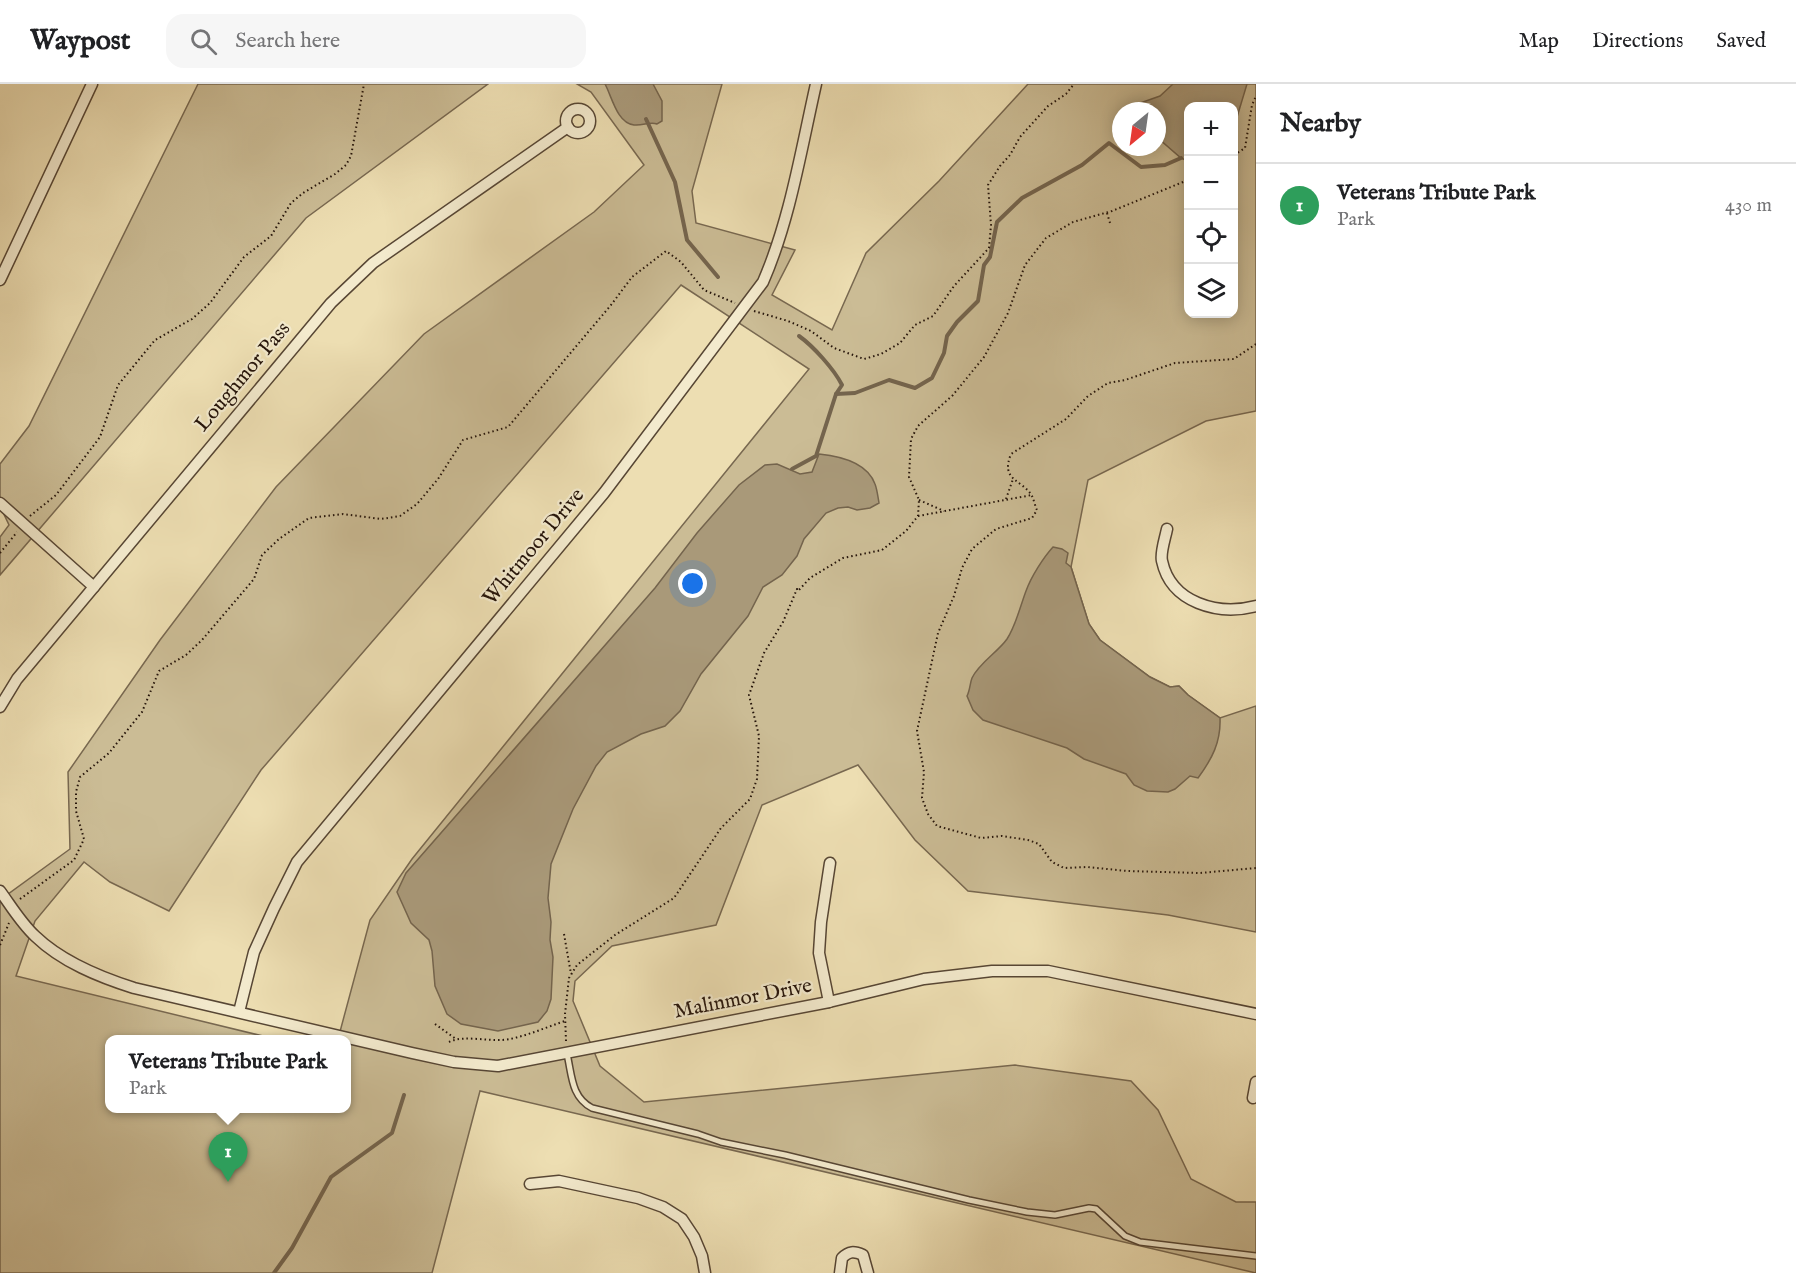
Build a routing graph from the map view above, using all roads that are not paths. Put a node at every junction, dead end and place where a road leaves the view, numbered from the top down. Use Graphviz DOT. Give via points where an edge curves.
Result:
graph roads {
  1 [pos="92,84"];
  2 [pos="816,84"];
  3 [pos="568,127"];
  4 [pos="0,280"];
  5 [pos="0,503"];
  6 [pos="1167,530"];
  7 [pos="94,587"];
  8 [pos="1256,606"];
  9 [pos="0,707"];
  10 [pos="830,863"];
  11 [pos="0,891"];
  12 [pos="829,1002"];
  13 [pos="239,1012"];
  14 [pos="1256,1014"];
  15 [pos="338,1035"];
  16 [pos="351,1038"];
  17 [pos="567,1053"];
  18 [pos="1256,1082"];
  19 [pos="1254,1098"];
  20 [pos="530,1184"];
  21 [pos="1256,1256"];
  22 [pos="705,1273"];
  23 [pos="840,1273"];
  24 [pos="868,1273"];
  1 -- 4 [label="street"];
  2 -- 13 [label="street, Whitmoor Drive" via="775,255 763,282 604,493 297,862 254,952"];
  3 -- 7 [label="street, Loughmor Pass" via="373,263 331,303"];
  5 -- 7 [label="street"];
  6 -- 8 [label="street" via="1161,559 1171,585 1191,601 1217,610"];
  7 -- 9 [label="street, Loughmor Pass" via="17,679"];
  10 -- 12 [label="street" via="819,953"];
  11 -- 13 [label="street" via="35,936 88,972 134,988"];
  12 -- 14 [label="street, Malinmor Drive" via="924,979 992,970 1048,971"];
  12 -- 17 [label="street, Malinmor Drive"];
  13 -- 15 [label="street, Malinmor Drive"];
  16 -- 17 [label="street, Malinmor Drive" via="454,1062 498,1066"];
  17 -- 21 [label="lane" via="577,1097 592,1108 1027,1212 1055,1215 1095,1209 1125,1236 1140,1242"];
  18 -- 19 [label="street"];
  20 -- 22 [label="street" via="559,1181 663,1207 682,1219 694,1237"];
  23 -- 24 [label="street" via="842,1258 856,1251 863,1255"];
}
